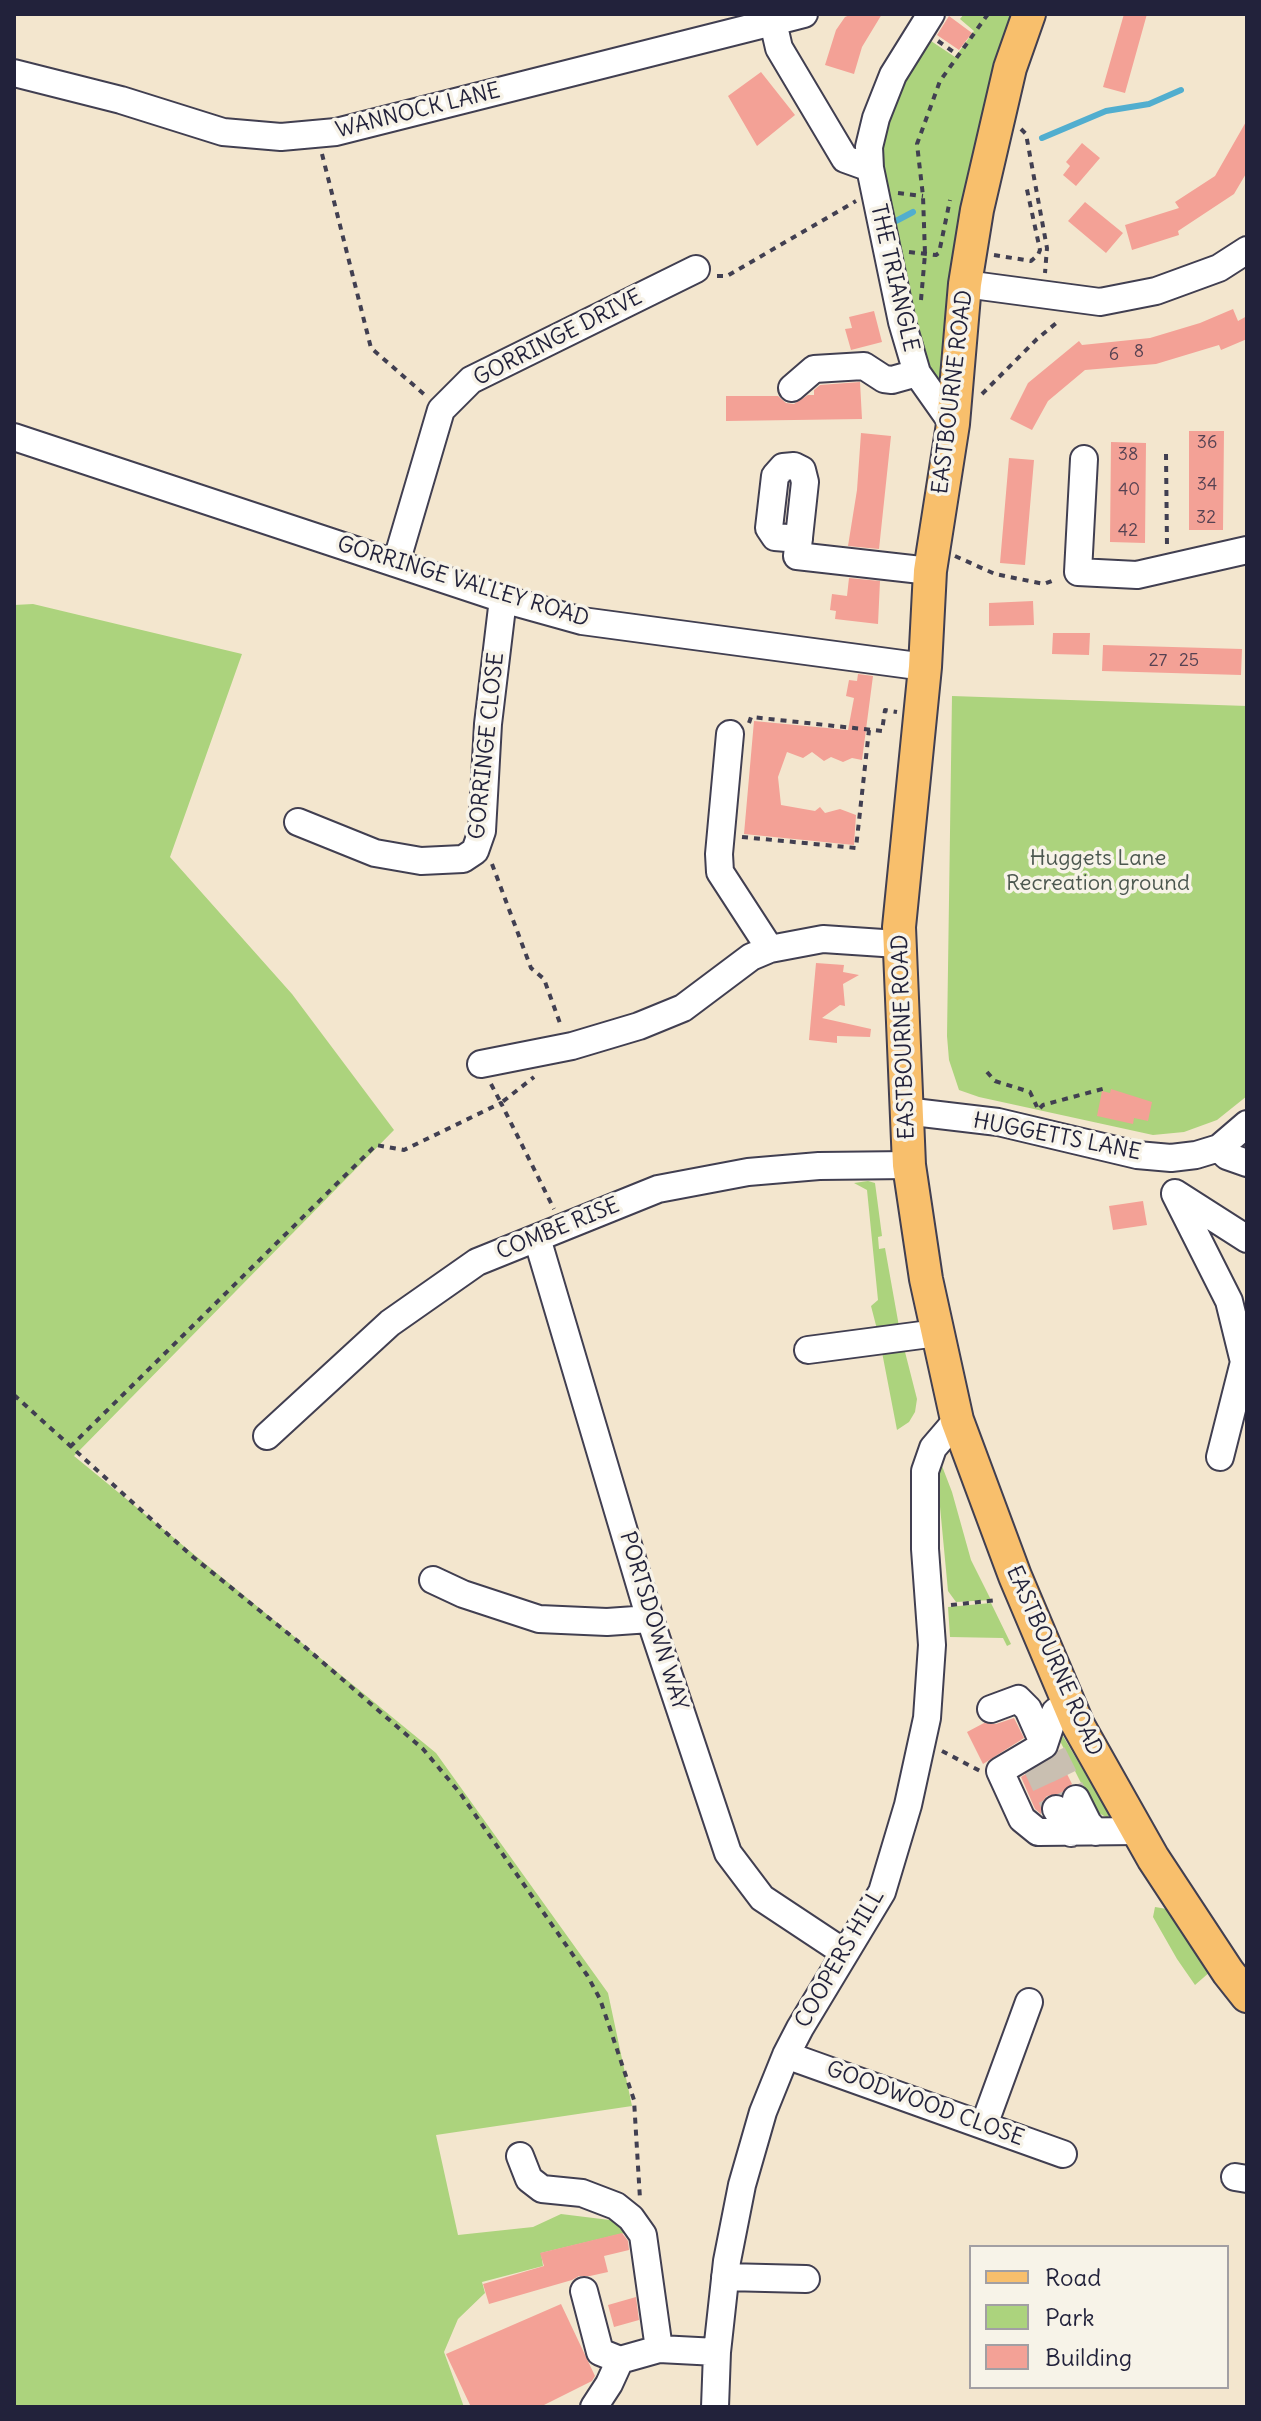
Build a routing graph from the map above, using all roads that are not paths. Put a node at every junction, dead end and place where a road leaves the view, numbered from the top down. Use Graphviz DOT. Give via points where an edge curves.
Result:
graph roads {
  1 [pos="804,14"];
  2 [pos="931,14"];
  3 [pos="1029,14"];
  4 [pos="772,18"];
  5 [pos="14,73"];
  6 [pos="872,179"];
  7 [pos="1247,250"];
  8 [pos="690,272"];
  9 [pos="965,284"];
  10 [pos="917,373"];
  11 [pos="792,388"];
  12 [pos="953,424"];
  13 [pos="14,437"];
  14 [pos="1084,459"];
  15 [pos="799,539"];
  16 [pos="1247,550"];
  17 [pos="932,558"];
  18 [pos="396,563"];
  19 [pos="503,599"];
  20 [pos="925,667"];
  21 [pos="730,734"];
  22 [pos="298,822"];
  23 [pos="898,944"];
  24 [pos="770,949"];
  25 [pos="481,1064"];
  26 [pos="905,1111"];
  27 [pos="1247,1124"];
  28 [pos="1219,1148"];
  29 [pos="1171,1158"];
  30 [pos="1247,1163"];
  31 [pos="909,1165"];
  32 [pos="1175,1194"];
  33 [pos="537,1238"];
  34 [pos="1247,1239"];
  35 [pos="937,1333"];
  36 [pos="808,1350"];
  37 [pos="957,1420"];
  38 [pos="267,1436"];
  39 [pos="1220,1457"];
  40 [pos="433,1580"];
  41 [pos="650,1619"];
  42 [pos="1063,1691"];
  43 [pos="1018,1699"];
  44 [pos="991,1709"];
  45 [pos="1042,1750"];
  46 [pos="1066,1804"];
  47 [pos="1138,1831"];
  48 [pos="1083,1832"];
  49 [pos="845,1953"];
  50 [pos="1247,1996"];
  51 [pos="1029,2002"];
  52 [pos="786,2055"];
  53 [pos="984,2125"];
  54 [pos="1063,2154"];
  55 [pos="520,2156"];
  56 [pos="725,2277"];
  57 [pos="806,2279"];
  58 [pos="584,2291"];
  59 [pos="659,2349"];
  60 [pos="717,2352"];
  61 [pos="620,2360"];
  62 [pos="594,2407"];
  63 [pos="715,2407"];
  1 -- 4 [label="street"];
  2 -- 6 [label="street, THE TRIANGLE" via="893,75 876,118 869,147"];
  3 -- 9 [label="main road, EASTBOURNE ROAD" via="1010,68"];
  4 -- 5 [label="street, WANNOCK LANE" via="336,132 281,137 223,132"];
  4 -- 6 [label="street" via="779,48 845,159"];
  6 -- 10 [label="street, THE TRIANGLE"];
  7 -- 9 [label="street" via="1219,268 1156,291 1100,302"];
  8 -- 18 [label="street, GORRINGE DRIVE" via="471,380 441,410"];
  9 -- 12 [label="main road, EASTBOURNE ROAD"];
  10 -- 11 [label="street" via="892,380 864,366 814,369"];
  10 -- 12 [label="street, THE TRIANGLE"];
  12 -- 17 [label="main road, EASTBOURNE ROAD"];
  13 -- 18 [label="street, GORRINGE VALLEY ROAD"];
  14 -- 16 [label="street" via="1078,572 1137,575"];
  15 -- 17 [label="street" via="797,556"];
  17 -- 20 [label="main road, EASTBOURNE ROAD"];
  18 -- 19 [label="street, GORRINGE VALLEY ROAD"];
  19 -- 20 [label="street, GORRINGE VALLEY ROAD" via="582,621"];
  19 -- 22 [label="street, GORRINGE CLOSE" via="482,831 475,851 463,859 421,861 375,853"];
  20 -- 23 [label="main road, EASTBOURNE ROAD"];
  21 -- 24 [label="street" via="720,872"];
  23 -- 24 [label="street" via="823,939"];
  23 -- 26 [label="main road, EASTBOURNE ROAD"];
  24 -- 25 [label="street" via="751,957 683,1008 639,1026 569,1047"];
  26 -- 29 [label="street, HUGGETTS LANE" via="998,1122"];
  26 -- 31 [label="main road, EASTBOURNE ROAD"];
  27 -- 28 [label="street, HUGGETTS LANE"];
  28 -- 29 [label="street, HUGGETTS LANE"];
  28 -- 30 [label="street"];
  29 -- 32 [label="street"];
  31 -- 33 [label="street, COMBE RISE" via="748,1172 658,1189"];
  31 -- 35 [label="main road, EASTBOURNE ROAD"];
  32 -- 34 [label="street"];
  32 -- 39 [label="street" via="1229,1301 1244,1362"];
  33 -- 38 [label="street, COMBE RISE" via="477,1262 390,1323"];
  33 -- 41 [label="street, PORTSDOWN WAY"];
  35 -- 36 [label="street"];
  35 -- 37 [label="main road, EASTBOURNE ROAD"];
  37 -- 42 [label="main road, EASTBOURNE ROAD"];
  37 -- 49 [label="street, COOPERS HILL" via="933,1448 925,1471 932,1645 927,1718 882,1892"];
  40 -- 41 [label="street" via="539,1619"];
  41 -- 49 [label="street, PORTSDOWN WAY" via="728,1853 762,1898"];
  42 -- 43 [label="street" via="1029,1703"];
  42 -- 45 [label="street"];
  42 -- 47 [label="main road, EASTBOURNE ROAD"];
  43 -- 44 [label="street"];
  43 -- 45 [label="street" via="1028,1709"];
  45 -- 48 [label="street" via="1000,1771 1022,1819 1038,1832"];
  46 -- 48 [label="street"];
  47 -- 48 [label="street"];
  47 -- 50 [label="main road, EASTBOURNE ROAD"];
  49 -- 52 [label="street, COOPERS HILL"];
  51 -- 53 [label="street"];
  52 -- 53 [label="street, GOODWOOD CLOSE"];
  52 -- 56 [label="street, COOPERS HILL" via="742,2185"];
  53 -- 54 [label="street, GOODWOOD CLOSE"];
  55 -- 59 [label="street" via="529,2179 542,2189 582,2193 631,2218 643,2235"];
  56 -- 57 [label="street"];
  56 -- 60 [label="street, COOPERS HILL"];
  58 -- 61 [label="street" via="600,2352"];
  59 -- 60 [label="street"];
  59 -- 61 [label="street"];
  60 -- 63 [label="street, COOPERS HILL"];
  61 -- 62 [label="street"];
}
